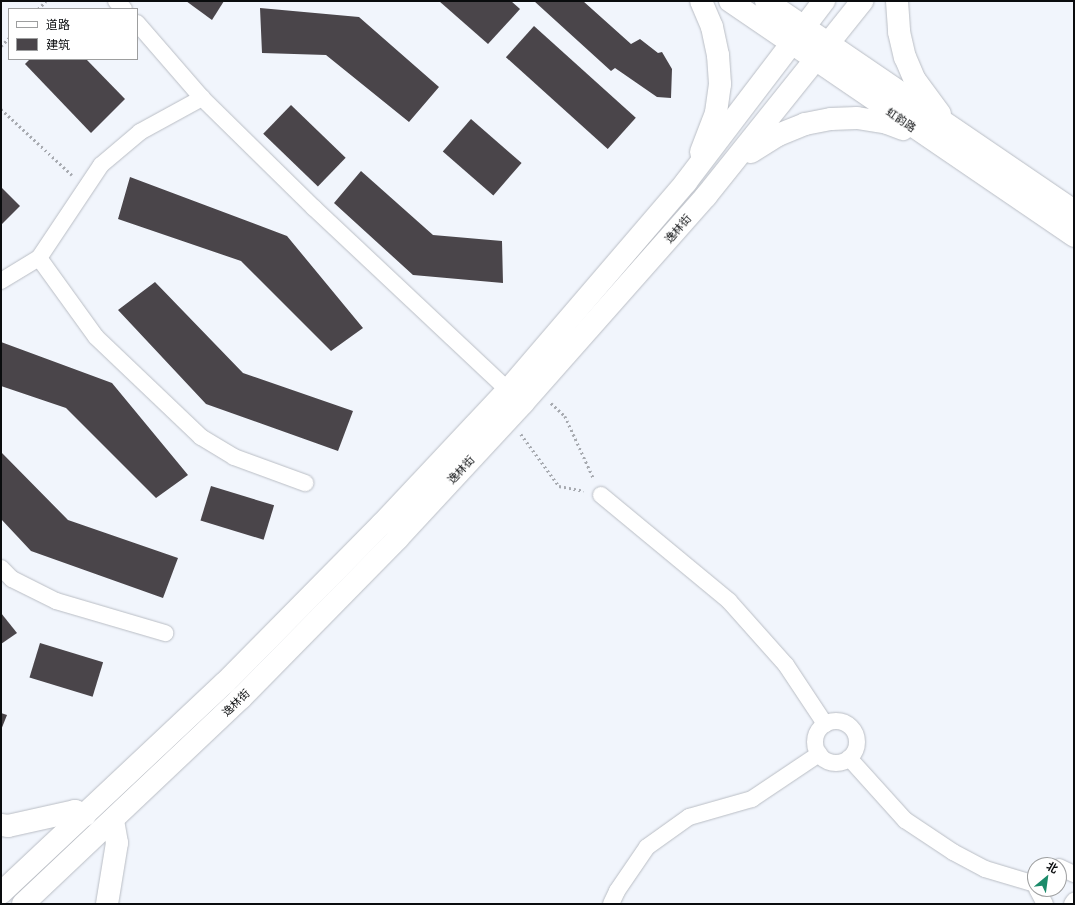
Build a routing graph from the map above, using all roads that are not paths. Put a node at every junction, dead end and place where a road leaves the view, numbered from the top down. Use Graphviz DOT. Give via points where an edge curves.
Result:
graph roads {
  1 [pos="701,1"];
  2 [pos="730,1"];
  3 [pos="766,1"];
  4 [pos="824,1"];
  5 [pos="862,1"];
  6 [pos="897,1"];
  7 [pos="138,24"];
  8 [pos="798,36"];
  9 [pos="822,52"];
  10 [pos="202,98"];
  11 [pos="948,139"];
  12 [pos="725,173"];
  13 [pos="686,182"];
  14 [pos="1074,211"];
  15 [pos="1074,236"];
  16 [pos="39,258"];
  17 [pos="1,281"];
  18 [pos="519,400"];
  19 [pos="305,483"];
  20 [pos="601,495"];
  21 [pos="1,568"];
  22 [pos="164,633"];
  23 [pos="825,724"];
  24 [pos="819,754"];
  25 [pos="849,758"];
  26 [pos="85,815"];
  27 [pos="113,820"];
  28 [pos="1,825"];
  29 [pos="1027,882"];
  30 [pos="1,893"];
  31 [pos="1074,901"];
  32 [pos="23,904"];
  33 [pos="107,904"];
  34 [pos="611,904"];
  35 [pos="1072,904"];
  1 -- 13 [label="street" via="712,27 718,55 720,84 716,113 705,144"];
  2 -- 8 [label="street, 虹韵路"];
  3 -- 8 [label="street, 虹韵路"];
  4 -- 8 [label="street, 逸林街"];
  5 -- 9 [label="street, 逸林街"];
  6 -- 11 [label="street" via="899,32 905,57 915,80 933,106"];
  7 -- 10 [label="street"];
  8 -- 9 [label="street, 虹韵路"];
  8 -- 13 [label="street, 逸林街"];
  9 -- 11 [label="street, 虹韵路"];
  9 -- 12 [label="street, 逸林街"];
  10 -- 16 [label="street" via="140,132 101,165"];
  10 -- 18 [label="street" via="314,208"];
  11 -- 12 [label="street" via="857,118 831,119 805,124 778,135 750,152"];
  11 -- 14 [label="street, 虹韵路"];
  11 -- 15 [label="street, 虹韵路"];
  12 -- 18 [label="street, 逸林街"];
  13 -- 18 [label="street, 逸林街"];
  16 -- 17 [label="street"];
  16 -- 19 [label="street" via="96,337 201,437 234,457"];
  18 -- 26 [label="street, 逸林街" via="382,524 225,683"];
  18 -- 27 [label="street, 逸林街" via="398,538 242,698"];
  20 -- 23 [label="street" via="729,601 786,665"];
  21 -- 22 [label="street" via="12,579 56,601"];
  23 -- 24 [label="street" via="816,734"];
  23 -- 25 [label="street" via="838,721 845,723 855,732 856,746"];
  24 -- 25 [label="street" via="837,763"];
  24 -- 34 [label="street" via="752,799 689,817 647,847"];
  25 -- 29 [label="street" via="905,820 952,852 985,869"];
  26 -- 28 [label="street" via="75,811 8,826"];
  26 -- 30 [label="street, 逸林街"];
  27 -- 32 [label="street, 逸林街"];
  27 -- 33 [label="street" via="117,843"];
  31 -- 35 [label="street"];
}
